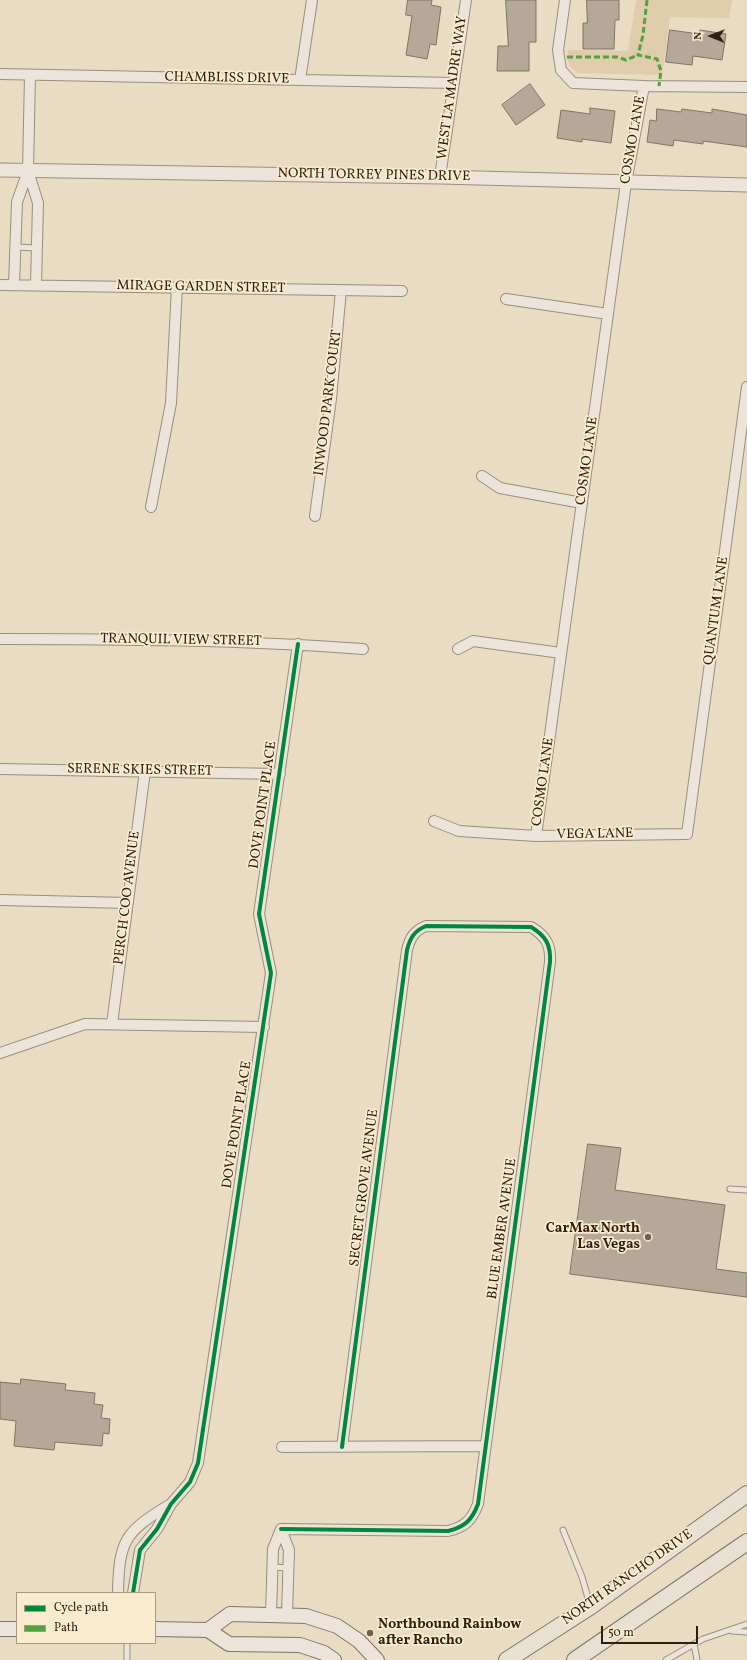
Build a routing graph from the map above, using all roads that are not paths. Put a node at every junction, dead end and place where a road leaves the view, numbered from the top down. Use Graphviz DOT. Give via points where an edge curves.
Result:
graph roads {
  1 [pos="312,0"];
  2 [pos="466,0"];
  3 [pos="565,0"];
  4 [pos="0,74"];
  5 [pos="30,75"];
  6 [pos="300,80"];
  7 [pos="454,83"];
  8 [pos="644,86"];
  9 [pos="747,87"];
  10 [pos="0,170"];
  11 [pos="28,171"];
  12 [pos="440,177"];
  13 [pos="626,183"];
  14 [pos="747,185"];
  15 [pos="15,247"];
  16 [pos="37,248"];
  17 [pos="0,285"];
  18 [pos="14,285"];
  19 [pos="36,285"];
  20 [pos="177,287"];
  21 [pos="341,290"];
  22 [pos="402,291"];
  23 [pos="506,299"];
  24 [pos="608,314"];
  25 [pos="747,387"];
  26 [pos="482,476"];
  27 [pos="582,503"];
  28 [pos="151,508"];
  29 [pos="315,516"];
  30 [pos="0,639"];
  31 [pos="298,644"];
  32 [pos="363,649"];
  33 [pos="458,649"];
  34 [pos="561,653"];
  35 [pos="0,769"];
  36 [pos="145,771"];
  37 [pos="280,774"];
  38 [pos="434,821"];
  39 [pos="687,834"];
  40 [pos="536,836"];
  41 [pos="0,900"];
  42 [pos="128,903"];
  43 [pos="414,933"];
  44 [pos="112,1024"];
  45 [pos="264,1027"];
  46 [pos="0,1053"];
  47 [pos="730,1189"];
  48 [pos="747,1190"];
  49 [pos="485,1446"];
  50 [pos="282,1447"];
  51 [pos="342,1447"];
  52 [pos="747,1494"];
  53 [pos="171,1504"];
  54 [pos="281,1529"];
  55 [pos="563,1530"];
  56 [pos="747,1542"];
  57 [pos="272,1567"];
  58 [pos="289,1568"];
  59 [pos="118,1592"];
  60 [pos="134,1592"];
  61 [pos="591,1606"];
  62 [pos="271,1615"];
  63 [pos="287,1615"];
  64 [pos="747,1624"];
  65 [pos="0,1628"];
  66 [pos="16,1629"];
  67 [pos="156,1630"];
  68 [pos="208,1630"];
  69 [pos="729,1631"];
  70 [pos="747,1632"];
  71 [pos="127,1644"];
  72 [pos="694,1644"];
  73 [pos="127,1660"];
  74 [pos="334,1660"];
  75 [pos="377,1660"];
  76 [pos="507,1660"];
  77 [pos="575,1660"];
  78 [pos="666,1660"];
  79 [pos="697,1660"];
  1 -- 6 [label="street"];
  2 -- 7 [label="street, WEST LA MADRE WAY"];
  3 -- 8 [label="street" via="558,50 561,70 573,83"];
  4 -- 5 [label="street, CHAMBLISS DRIVE"];
  5 -- 6 [label="street, CHAMBLISS DRIVE"];
  5 -- 11 [label="street"];
  6 -- 7 [label="street, CHAMBLISS DRIVE"];
  7 -- 12 [label="street, WEST LA MADRE WAY"];
  8 -- 9 [label="street"];
  8 -- 13 [label="street, COSMO LANE"];
  10 -- 11 [label="street, NORTH TORREY PINES DRIVE"];
  11 -- 12 [label="street, NORTH TORREY PINES DRIVE"];
  11 -- 15 [label="street" via="17,202"];
  11 -- 16 [label="street" via="38,203"];
  12 -- 13 [label="street, NORTH TORREY PINES DRIVE"];
  13 -- 14 [label="street, NORTH TORREY PINES DRIVE"];
  13 -- 24 [label="street, COSMO LANE"];
  15 -- 16 [label="lane"];
  15 -- 18 [label="street"];
  16 -- 19 [label="street"];
  17 -- 18 [label="street, MIRAGE GARDEN STREET"];
  18 -- 19 [label="street, MIRAGE GARDEN STREET"];
  19 -- 20 [label="street, MIRAGE GARDEN STREET"];
  20 -- 21 [label="street, MIRAGE GARDEN STREET"];
  20 -- 28 [label="street" via="171,403"];
  21 -- 22 [label="street, MIRAGE GARDEN STREET"];
  21 -- 29 [label="street, INWOOD PARK COURT" via="331,399"];
  23 -- 24 [label="street"];
  24 -- 27 [label="street, COSMO LANE"];
  25 -- 39 [label="street, QUANTUM LANE"];
  26 -- 27 [label="street" via="500,488"];
  27 -- 34 [label="street, COSMO LANE"];
  30 -- 31 [label="street, TRANQUIL VIEW STREET"];
  31 -- 32 [label="street, TRANQUIL VIEW STREET"];
  31 -- 37 [label="street, DOVE POINT PLACE"];
  33 -- 34 [label="street" via="473,641"];
  34 -- 40 [label="street, COSMO LANE"];
  35 -- 36 [label="street, SERENE SKIES STREET"];
  36 -- 37 [label="street, SERENE SKIES STREET"];
  36 -- 42 [label="street, PERCH COO AVENUE"];
  37 -- 45 [label="street, DOVE POINT PLACE" via="260,914 271,973"];
  38 -- 40 [label="street, VEGA LANE" via="459,831"];
  39 -- 40 [label="street, VEGA LANE"];
  41 -- 42 [label="street"];
  42 -- 44 [label="street, PERCH COO AVENUE"];
  43 -- 49 [label="street, BLUE EMBER AVENUE" via="426,926 435,925 531,927 544,936 550,952"];
  43 -- 51 [label="street, SECRET GROVE AVENUE" via="407,950"];
  44 -- 45 [label="street"];
  44 -- 46 [label="street" via="85,1024"];
  45 -- 53 [label="street, DOVE POINT PLACE" via="198,1463 190,1482"];
  47 -- 48 [label="lane"];
  49 -- 51 [label="street"];
  49 -- 54 [label="street, BLUE EMBER AVENUE" via="478,1504 473,1516 459,1529 448,1532"];
  50 -- 51 [label="street"];
  52 -- 61 [label="main road, NORTH RANCHO DRIVE"];
  53 -- 59 [label="street, DOVE POINT PLACE" via="145,1520 134,1529 127,1540 118,1569"];
  53 -- 60 [label="street, DOVE POINT PLACE" via="157,1529 140,1550"];
  54 -- 57 [label="street" via="273,1549"];
  54 -- 58 [label="street" via="289,1550"];
  55 -- 61 [label="lane"];
  56 -- 77 [label="main road"];
  57 -- 58 [label="lane"];
  57 -- 62 [label="street"];
  58 -- 63 [label="street"];
  61 -- 76 [label="main road, NORTH RANCHO DRIVE"];
  62 -- 63 [label="main road"];
  62 -- 68 [label="main road" via="230,1614"];
  63 -- 75 [label="main road" via="306,1616 337,1626 359,1642"];
  64 -- 69 [label="lane"];
  65 -- 66 [label="main road"];
  67 -- 68 [label="main road"];
  68 -- 74 [label="main road" via="230,1644 300,1645 324,1653"];
  69 -- 70 [label="lane"];
  69 -- 72 [label="lane"];
  71 -- 73 [label="lane"];
  72 -- 78 [label="lane"];
  72 -- 79 [label="lane"];
}
